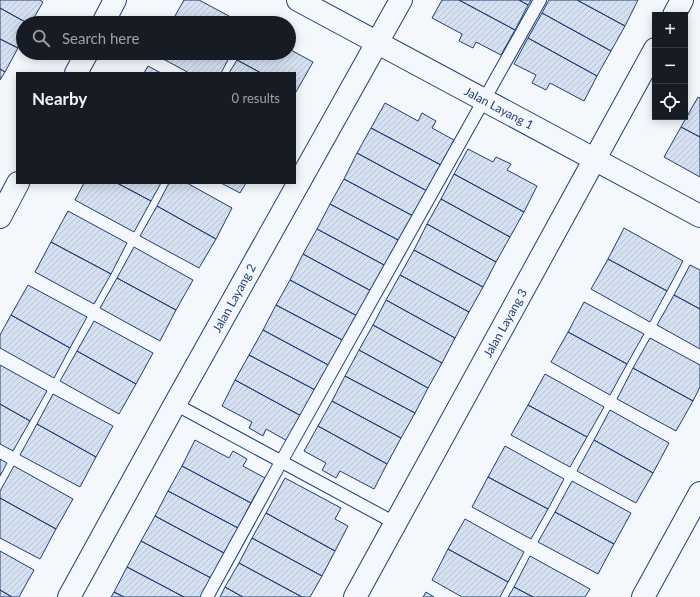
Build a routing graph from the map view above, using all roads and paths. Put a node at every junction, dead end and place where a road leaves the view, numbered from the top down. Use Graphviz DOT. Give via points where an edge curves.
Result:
graph roads {
  1 [pos="115,0"];
  2 [pos="298,0"];
  3 [pos="401,0"];
  4 [pos="540,0"];
  5 [pos="682,0"];
  6 [pos="676,12"];
  7 [pos="107,16"];
  8 [pos="378,43"];
  9 [pos="652,54"];
  10 [pos="83,60"];
  11 [pos="77,72"];
  12 [pos="484,100"];
  13 [pos="594,160"];
  14 [pos="17,184"];
  15 [pos="700,216"];
  16 [pos="0,217"];
  17 [pos="174,404"];
  18 [pos="281,462"];
  19 [pos="700,493"];
  20 [pos="395,523"];
  21 [pos="69,597"];
  22 [pos="207,597"];
  23 [pos="355,597"];
  24 [pos="644,597"];
  1 -- 7 [label="street"];
  2 -- 8 [label="street, Jalan Layang 1"];
  3 -- 8 [label="street, Jalan Layang 2"];
  4 -- 12 [label="lane"];
  5 -- 6 [label="street"];
  8 -- 12 [label="street, Jalan Layang 1"];
  8 -- 17 [label="street, Jalan Layang 2"];
  9 -- 13 [label="street, Jalan Layang 3"];
  10 -- 11 [label="street"];
  12 -- 13 [label="street, Jalan Layang 1"];
  12 -- 18 [label="lane"];
  13 -- 15 [label="street, Jalan Layang 1"];
  13 -- 20 [label="street, Jalan Layang 3"];
  14 -- 16 [label="street"];
  17 -- 18 [label="lane"];
  17 -- 21 [label="street, Jalan Layang 2"];
  18 -- 20 [label="lane"];
  18 -- 22 [label="lane"];
  19 -- 24 [label="street"];
  20 -- 23 [label="street, Jalan Layang 3"];
}
